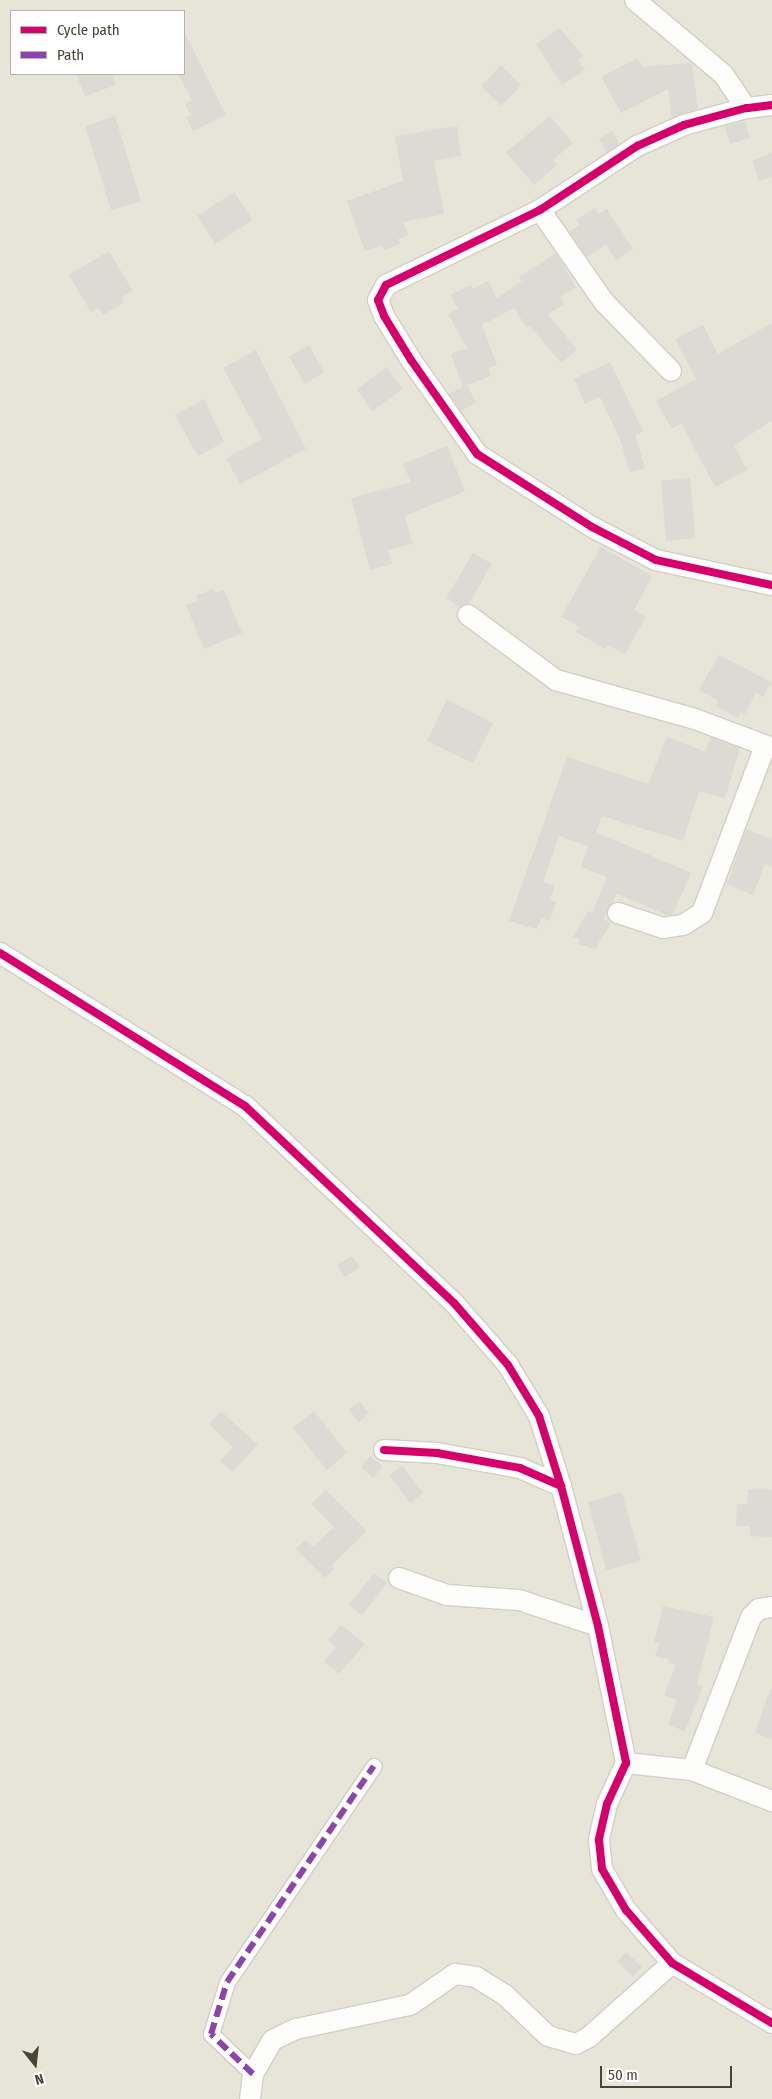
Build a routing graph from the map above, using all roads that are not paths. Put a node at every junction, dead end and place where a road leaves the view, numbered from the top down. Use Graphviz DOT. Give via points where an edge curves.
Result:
graph roads {
  1 [pos="635,0"];
  2 [pos="772,105"];
  3 [pos="746,108"];
  4 [pos="540,210"];
  5 [pos="671,371"];
  6 [pos="772,585"];
  7 [pos="468,615"];
  8 [pos="768,747"];
  9 [pos="618,913"];
  10 [pos="0,953"];
  11 [pos="384,1450"];
  12 [pos="562,1486"];
  13 [pos="399,1578"];
  14 [pos="772,1607"];
  15 [pos="598,1626"];
  16 [pos="626,1764"];
  17 [pos="374,1766"];
  18 [pos="692,1770"];
  19 [pos="772,1800"];
  20 [pos="672,1963"];
  21 [pos="772,2024"];
  22 [pos="253,2074"];
  23 [pos="250,2099"];
  1 -- 3 [label="street" via="723,74"];
  2 -- 3 [label="street"];
  3 -- 4 [label="street" via="684,124 637,146"];
  4 -- 5 [label="street" via="604,302"];
  4 -- 6 [label="street" via="386,285 378,300 398,338 477,454 592,527 656,560"];
  7 -- 8 [label="street" via="556,680 695,719"];
  8 -- 9 [label="street" via="702,913 683,925 663,928"];
  10 -- 12 [label="street" via="245,1106 454,1303 508,1365 539,1416"];
  11 -- 12 [label="street" via="437,1453 520,1468"];
  12 -- 15 [label="street"];
  13 -- 15 [label="street" via="447,1595 519,1600"];
  14 -- 18 [label="street" via="759,1609 751,1617"];
  15 -- 16 [label="street"];
  16 -- 18 [label="street"];
  16 -- 20 [label="street" via="607,1804 599,1840 602,1869 626,1910"];
  17 -- 22 [label="street" via="227,1982 211,2034"];
  18 -- 19 [label="street"];
  20 -- 21 [label="street"];
  20 -- 22 [label="street" via="589,2037 576,2044 548,2036 505,1995 476,1977 455,1974 410,2005 296,2029 273,2040"];
  22 -- 23 [label="street"];
}
